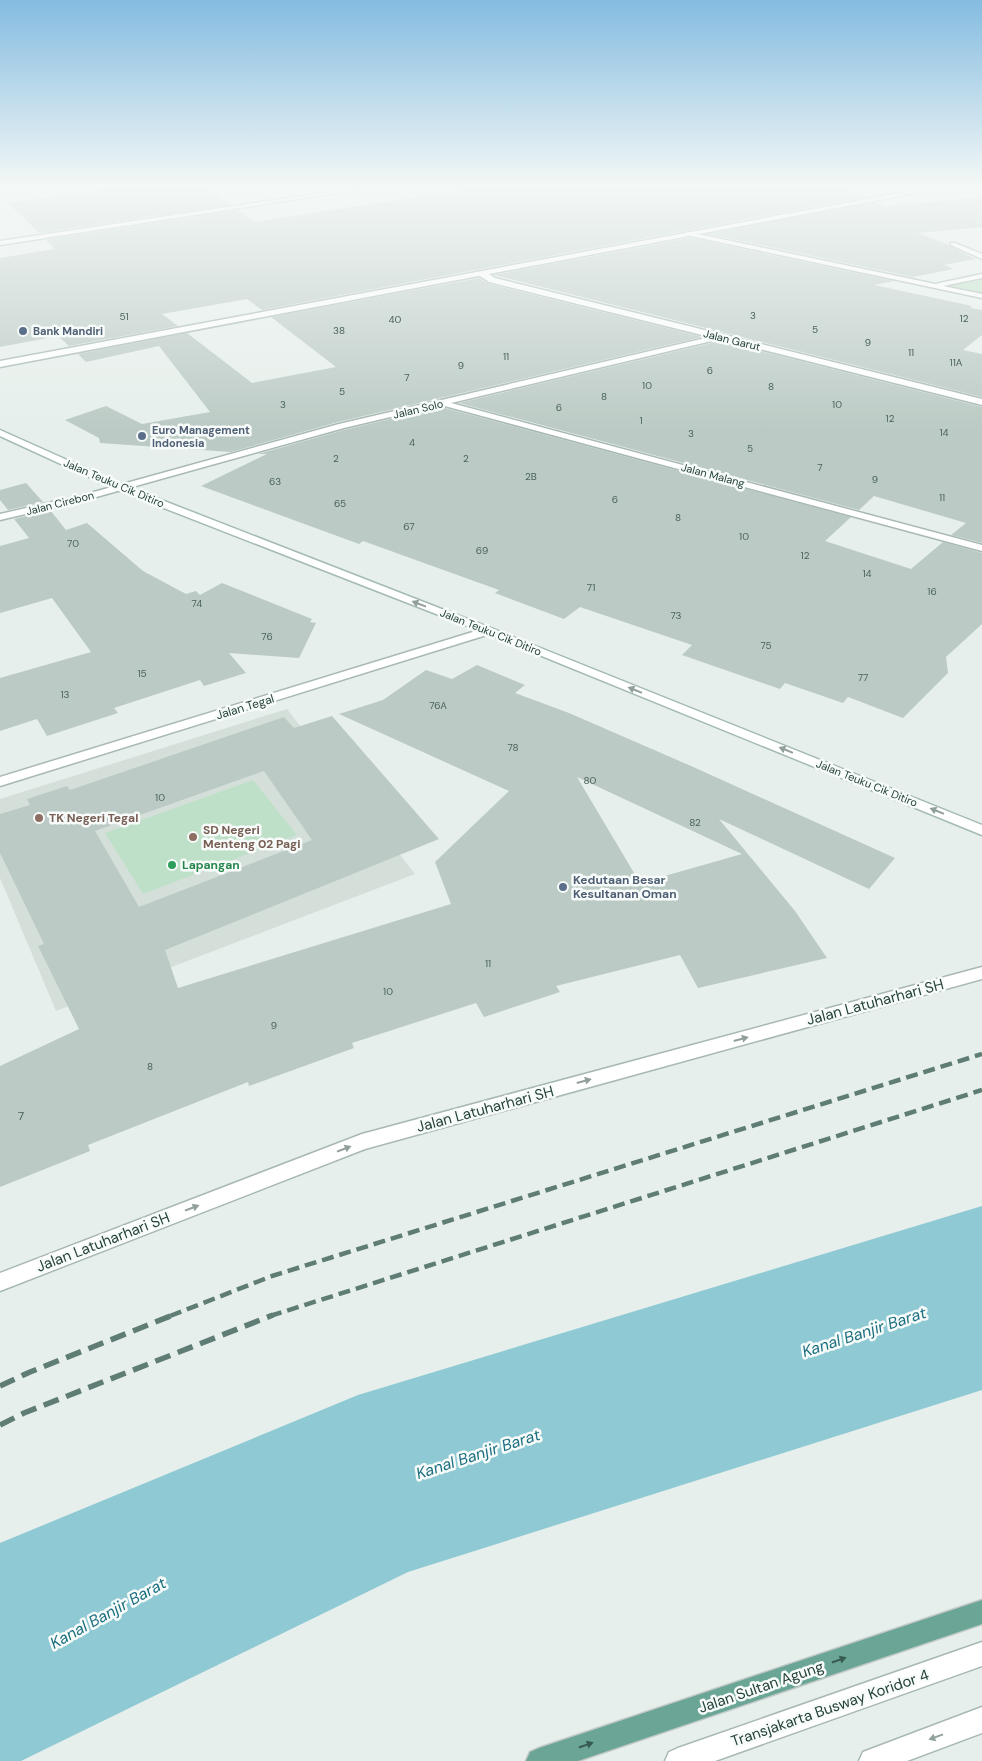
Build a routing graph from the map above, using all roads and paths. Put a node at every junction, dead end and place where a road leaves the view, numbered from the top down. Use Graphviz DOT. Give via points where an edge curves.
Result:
graph roads {
  1 [pos="517,267"];
  2 [pos="843,267"];
  3 [pos="483,274"];
  4 [pos="982,276"];
  5 [pos="509,277"];
  6 [pos="456,279"];
  7 [pos="492,280"];
  8 [pos="932,285"];
  9 [pos="982,296"];
  10 [pos="718,337"];
  11 [pos="0,364"];
  12 [pos="982,402"];
  13 [pos="444,403"];
  14 [pos="0,433"];
  15 [pos="119,487"];
  16 [pos="0,518"];
  17 [pos="982,548"];
  18 [pos="489,631"];
  19 [pos="0,782"];
  20 [pos="982,830"];
  21 [pos="982,973"];
  22 [pos="0,1282"];
  23 [pos="982,1612"];
  24 [pos="982,1654"];
  25 [pos="982,1720"];
  26 [pos="540,1761"];
  27 [pos="678,1761"];
  28 [pos="872,1761"];
  1 -- 3 [label="street"];
  2 -- 8 [label="street"];
  3 -- 6 [label="street"];
  3 -- 7 [label="street, Jalan Garut"];
  4 -- 8 [label="street"];
  5 -- 7 [label="street"];
  6 -- 7 [label="street"];
  6 -- 11 [label="street"];
  7 -- 10 [label="street, Jalan Garut"];
  8 -- 9 [label="street"];
  10 -- 12 [label="street, Jalan Garut"];
  10 -- 13 [label="street, Jalan Solo"];
  13 -- 15 [label="street, Jalan Solo" via="333,429"];
  13 -- 17 [label="street, Jalan Malang"];
  14 -- 15 [label="street, Jalan Teuku Cik Ditiro"];
  15 -- 16 [label="street, Jalan Cirebon"];
  18 -- 15 [label="street, Jalan Teuku Cik Ditiro, one-way"];
  18 -- 19 [label="street, Jalan Tegal"];
  20 -- 18 [label="street, Jalan Teuku Cik Ditiro, one-way"];
  22 -- 21 [label="street, Jalan Latuharhari SH, one-way" via="362,1142"];
  26 -- 23 [label="main road, Jalan Sultan Agung, one-way"];
  24 -- 27 [label="street, Transjakarta Busway Koridor 4"];
  25 -- 28 [label="street, one-way"];
}
